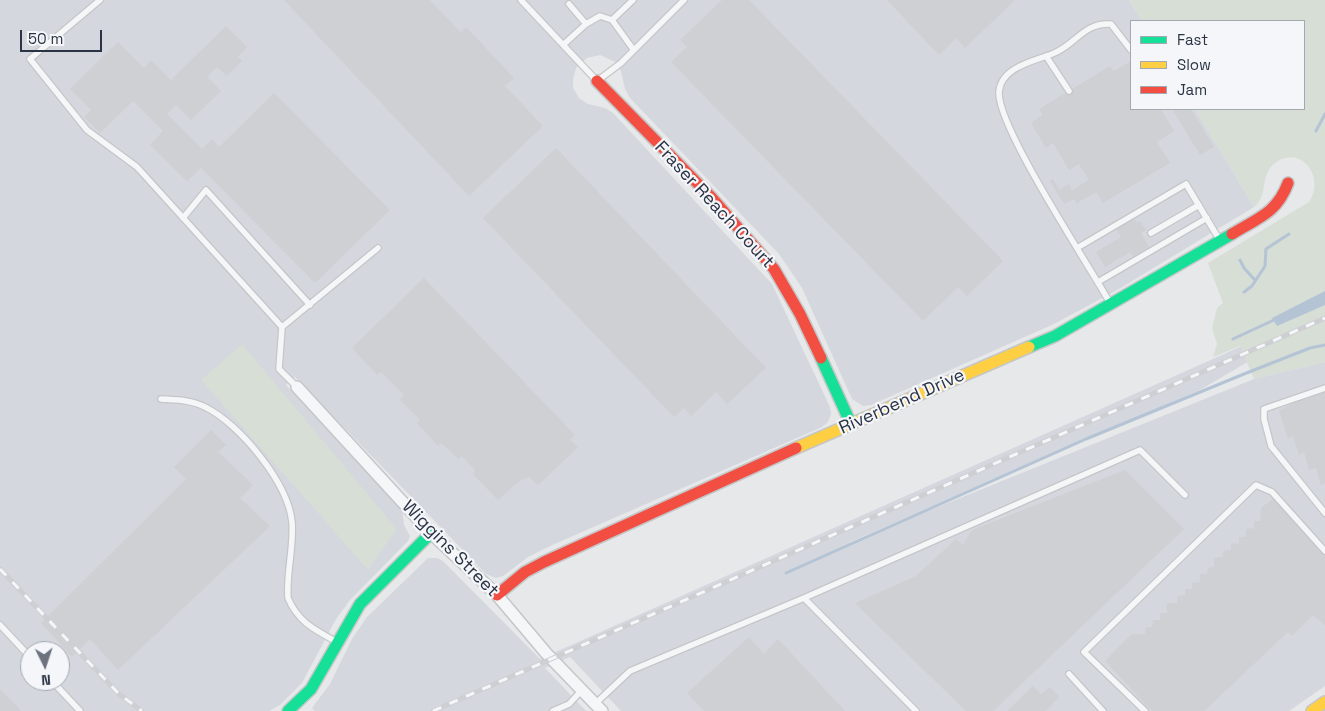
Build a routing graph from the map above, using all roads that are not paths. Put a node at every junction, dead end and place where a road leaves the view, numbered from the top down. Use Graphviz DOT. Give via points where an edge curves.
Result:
graph roads {
  1 [pos="100,0"];
  2 [pos="521,0"];
  3 [pos="633,0"];
  4 [pos="684,0"];
  5 [pos="568,4"];
  6 [pos="612,20"];
  7 [pos="586,24"];
  8 [pos="563,45"];
  9 [pos="634,49"];
  10 [pos="1130,49"];
  11 [pos="1046,56"];
  12 [pos="597,81"];
  13 [pos="1069,91"];
  14 [pos="1288,183"];
  15 [pos="1199,205"];
  16 [pos="183,218"];
  17 [pos="1207,218"];
  18 [pos="1151,233"];
  19 [pos="1220,241"];
  20 [pos="378,248"];
  21 [pos="1077,248"];
  22 [pos="1098,282"];
  23 [pos="1110,303"];
  24 [pos="310,305"];
  25 [pos="282,327"];
  26 [pos="297,387"];
  27 [pos="1325,388"];
  28 [pos="161,399"];
  29 [pos="851,424"];
  30 [pos="1185,494"];
  31 [pos="1325,513"];
  32 [pos="431,533"];
  33 [pos="1325,551"];
  34 [pos="497,595"];
  35 [pos="804,598"];
  36 [pos="0,625"];
  37 [pos="337,642"];
  38 [pos="20,646"];
  39 [pos="1068,674"];
  40 [pos="582,690"];
  41 [pos="61,691"];
  42 [pos="1325,702"];
  43 [pos="599,708"];
  44 [pos="80,711"];
  45 [pos="288,711"];
  46 [pos="553,711"];
  47 [pos="916,711"];
  48 [pos="1103,711"];
  49 [pos="1145,711"];
  50 [pos="1312,711"];
  1 -- 16 [label="lane" via="30,59 87,130 136,167"];
  2 -- 8 [label="lane"];
  3 -- 6 [label="lane"];
  4 -- 9 [label="lane"];
  5 -- 7 [label="lane"];
  6 -- 7 [label="lane" via="600,16"];
  6 -- 9 [label="lane"];
  7 -- 8 [label="lane"];
  8 -- 12 [label="lane"];
  9 -- 12 [label="lane"];
  10 -- 11 [label="lane" via="1111,24 1099,23 1055,54"];
  11 -- 13 [label="lane"];
  11 -- 21 [label="lane" via="1019,66 1007,75 999,90 1002,110"];
  12 -- 29 [label="street, Fraser Reach Court" via="712,198 774,269 800,314"];
  14 -- 19 [label="street, Riverbend Drive" via="1282,200 1266,214"];
  15 -- 17 [label="lane"];
  15 -- 18 [label="lane"];
  15 -- 21 [label="lane" via="1186,184"];
  16 -- 24 [label="lane" via="206,190"];
  16 -- 25 [label="lane"];
  17 -- 19 [label="lane"];
  17 -- 22 [label="lane"];
  19 -- 23 [label="street, Riverbend Drive"];
  20 -- 24 [label="lane"];
  21 -- 22 [label="lane"];
  22 -- 23 [label="lane"];
  23 -- 29 [label="street, Riverbend Drive" via="1055,336"];
  24 -- 25 [label="lane"];
  25 -- 26 [label="lane" via="279,369"];
  26 -- 32 [label="street, Wiggins Street"];
  27 -- 31 [label="lane" via="1264,409 1271,446"];
  28 -- 37 [label="lane" via="185,400 204,406 221,416 265,460 285,498 292,521 288,598 292,608 308,626"];
  29 -- 34 [label="street, Riverbend Drive" via="544,562 525,572"];
  30 -- 35 [label="lane" via="1140,450"];
  32 -- 34 [label="street, Wiggins Street"];
  32 -- 37 [label="street" via="360,604"];
  33 -- 49 [label="lane" via="1272,492 1256,485 1084,652"];
  34 -- 40 [label="street, Wiggins Street"];
  35 -- 43 [label="lane" via="630,671"];
  35 -- 47 [label="lane"];
  36 -- 38 [label="lane"];
  37 -- 45 [label="street" via="311,689"];
  39 -- 48 [label="lane"];
  40 -- 43 [label="street, Wiggins Street"];
  40 -- 46 [label="lane" via="569,704"];
  41 -- 44 [label="lane"];
  42 -- 50 [label="street"];
}
